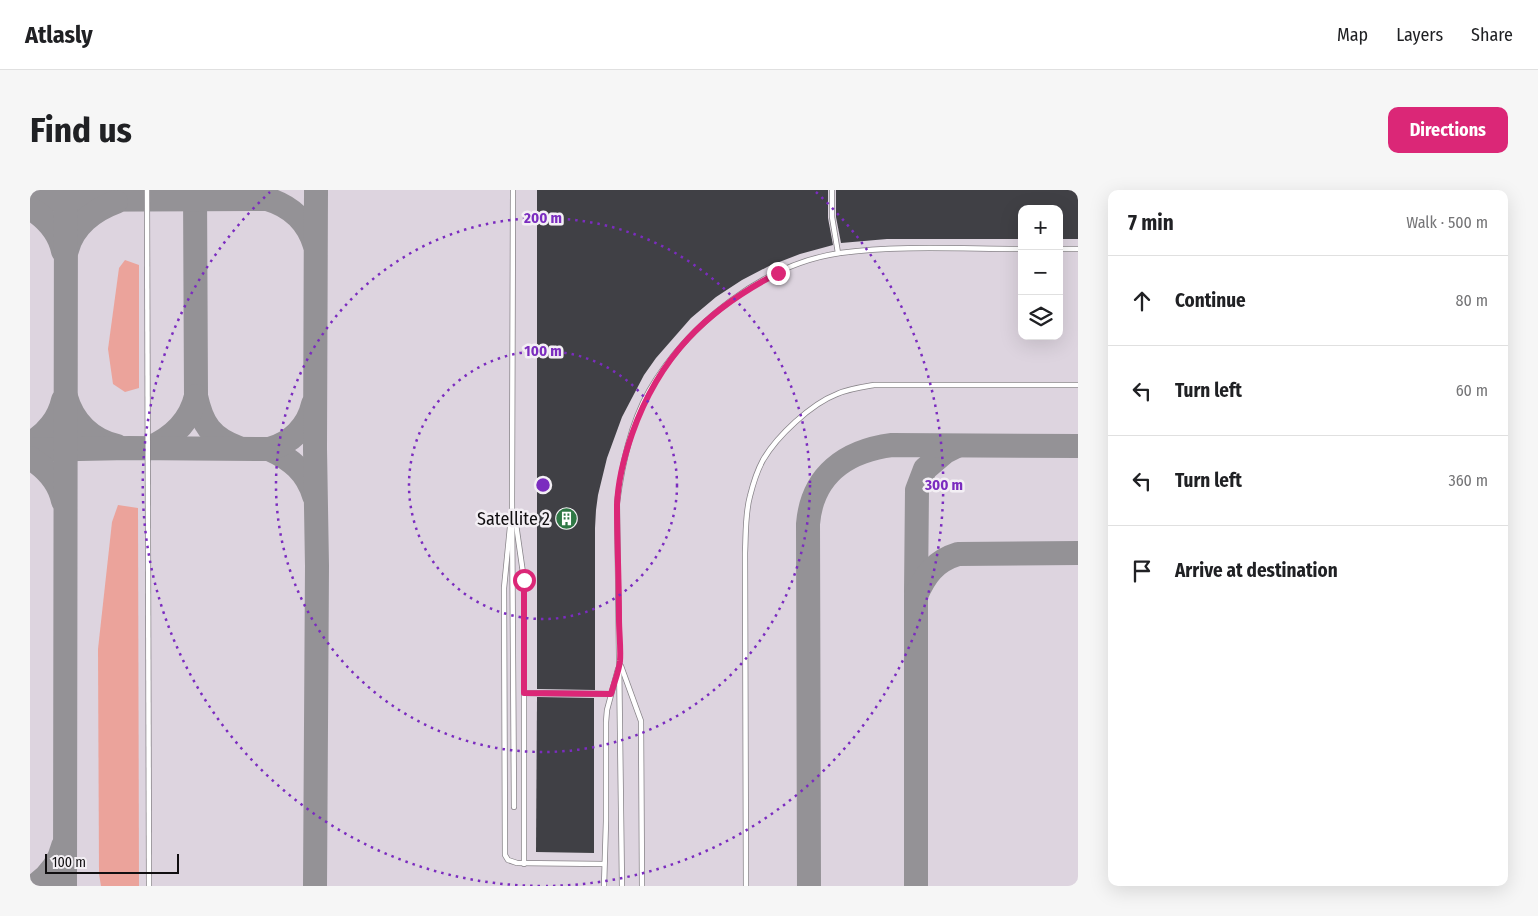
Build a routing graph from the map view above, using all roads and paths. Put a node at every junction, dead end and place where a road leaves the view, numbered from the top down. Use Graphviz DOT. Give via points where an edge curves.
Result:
graph roads {
  1 [pos="147,190"];
  2 [pos="513,190"];
  3 [pos="832,190"];
  4 [pos="1078,249"];
  5 [pos="1018,250"];
  6 [pos="1063,250"];
  7 [pos="838,254"];
  8 [pos="1078,385"];
  9 [pos="512,500"];
  10 [pos="620,662"];
  11 [pos="524,693"];
  12 [pos="611,694"];
  13 [pos="514,807"];
  14 [pos="524,864"];
  15 [pos="604,864"];
  16 [pos="149,886"];
  17 [pos="604,886"];
  18 [pos="622,886"];
  19 [pos="642,886"];
  20 [pos="746,886"];
  1 -- 16 [label="lane"];
  2 -- 9 [label="lane"];
  3 -- 7 [label="lane" via="832,217"];
  4 -- 6 [label="lane"];
  5 -- 7 [label="lane" via="883,250"];
  7 -- 10 [label="lane" via="778,273 750,287 721,308 678,349 649,392 627,448 617,503"];
  8 -- 20 [label="lane" via="874,385 855,388 824,400 789,429 763,460 750,497 745,553"];
  9 -- 11 [label="lane" via="524,580"];
  9 -- 13 [label="lane"];
  9 -- 14 [label="lane" via="504,588 504,847 508,860"];
  10 -- 12 [label="lane"];
  10 -- 18 [label="lane"];
  10 -- 19 [label="lane" via="641,721"];
  11 -- 12 [label="lane"];
  11 -- 14 [label="lane"];
  12 -- 15 [label="lane" via="606,722"];
  14 -- 15 [label="lane"];
  15 -- 17 [label="lane"];
}
